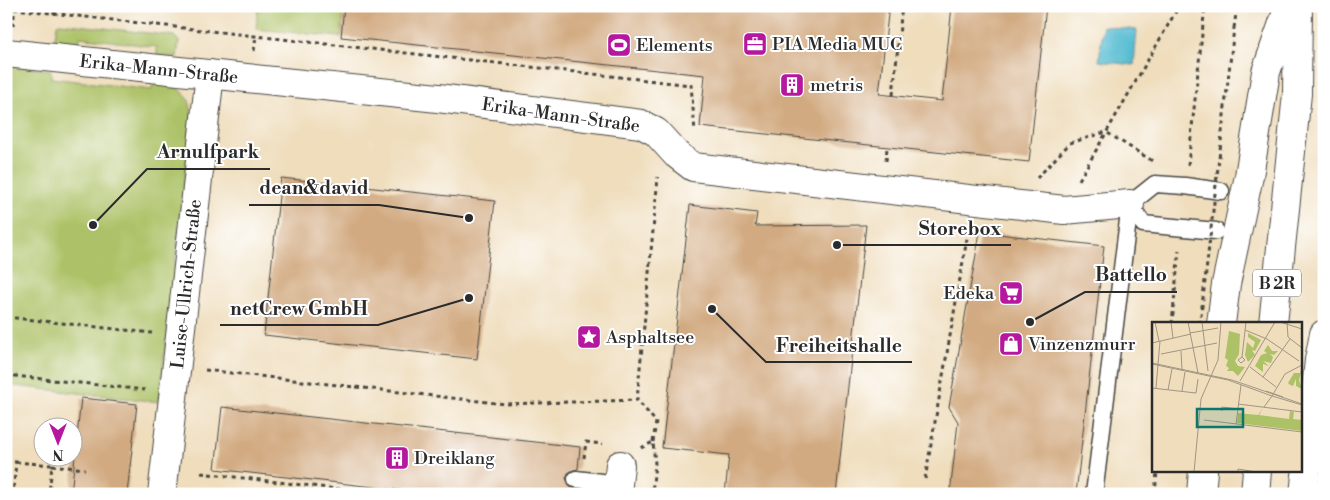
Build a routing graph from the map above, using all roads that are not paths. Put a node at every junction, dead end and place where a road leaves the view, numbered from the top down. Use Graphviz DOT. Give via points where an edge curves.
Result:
graph roads {
  1 [pos="1288,6"];
  2 [pos="1298,6"];
  3 [pos="6,53"];
  4 [pos="210,74"];
  5 [pos="1221,192"];
  6 [pos="1130,204"];
  7 [pos="1216,231"];
  8 [pos="1221,322"];
  9 [pos="1273,322"];
  10 [pos="1324,334"];
  11 [pos="1204,472"];
  12 [pos="1257,472"];
  13 [pos="576,480"];
  14 [pos="619,481"];
  15 [pos="162,494"];
  16 [pos="1094,494"];
  17 [pos="1201,494"];
  18 [pos="1255,494"];
  19 [pos="1304,494"];
  1 -- 8 [label="main road" via="1266,72"];
  2 -- 9 [label="main road, B 2R" via="1297,94"];
  3 -- 4 [label="main road, Erika-Mann-Straße"];
  4 -- 6 [label="main road, Erika-Mann-Straße" via="641,124 656,132 693,168 1064,210"];
  4 -- 15 [label="main road, Luise-Ullrich-Straße"];
  5 -- 6 [label="lane" via="1155,184"];
  6 -- 7 [label="lane" via="1143,224"];
  6 -- 16 [label="lane"];
  10 -- 19 [label="main road"];
  11 -- 17 [label="main road"];
  12 -- 18 [label="main road"];
  13 -- 14 [label="lane"];
}
